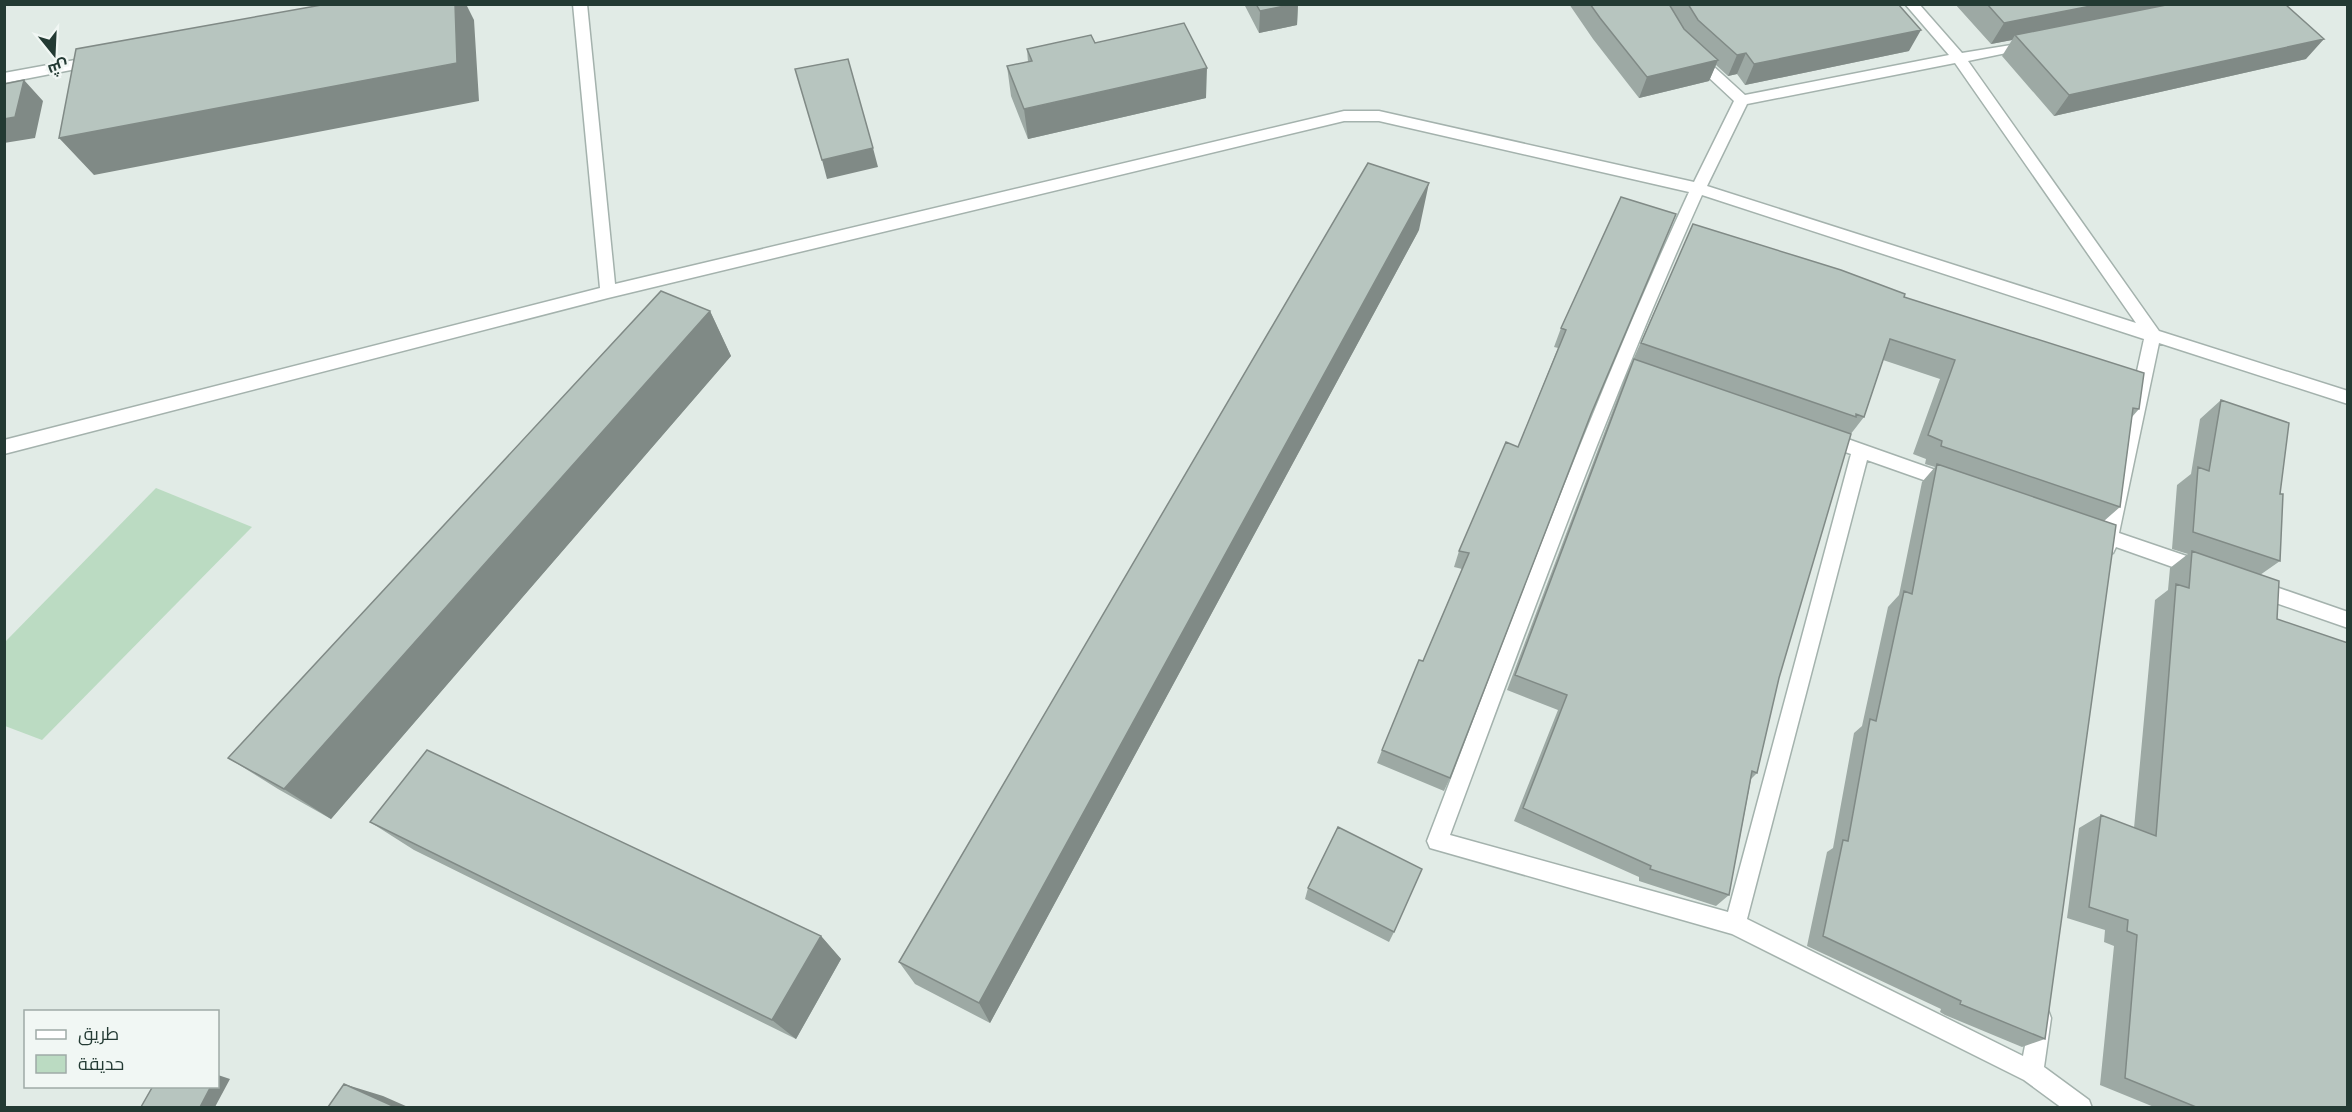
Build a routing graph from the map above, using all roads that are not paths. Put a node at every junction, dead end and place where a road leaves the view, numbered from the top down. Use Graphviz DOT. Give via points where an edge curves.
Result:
graph roads {
  1 [pos="580,4"];
  2 [pos="1911,4"];
  3 [pos="2050,40"];
  4 [pos="1683,46"];
  5 [pos="1959,58"];
  6 [pos="108,59"];
  7 [pos="4,78"];
  8 [pos="1742,100"];
  9 [pos="1696,188"];
  10 [pos="608,292"];
  11 [pos="2153,335"];
  12 [pos="2348,398"];
  13 [pos="1806,432"];
  14 [pos="4,447"];
  15 [pos="1861,451"];
  16 [pos="1971,489"];
  17 [pos="2082,528"];
  18 [pos="2109,537"];
  19 [pos="2104,572"];
  20 [pos="2217,575"];
  21 [pos="2239,582"];
  22 [pos="2348,620"];
  23 [pos="1735,924"];
  24 [pos="2042,1002"];
  25 [pos="2032,1072"];
  26 [pos="2081,1107"];
  1 -- 10 [label="street"];
  2 -- 5 [label="street"];
  3 -- 5 [label="street"];
  4 -- 8 [label="street"];
  5 -- 8 [label="street"];
  5 -- 11 [label="street"];
  6 -- 7 [label="street"];
  8 -- 9 [label="street"];
  9 -- 10 [label="street" via="1378,116 1344,116"];
  9 -- 11 [label="street"];
  9 -- 23 [label="street" via="1437,841"];
  10 -- 14 [label="street"];
  11 -- 12 [label="street"];
  11 -- 18 [label="street"];
  13 -- 15 [label="street"];
  15 -- 16 [label="street"];
  15 -- 23 [label="street"];
  17 -- 18 [label="street"];
  18 -- 19 [label="street"];
  18 -- 20 [label="street"];
  21 -- 22 [label="street"];
  23 -- 25 [label="street"];
  24 -- 25 [label="street"];
  25 -- 26 [label="street"];
}
